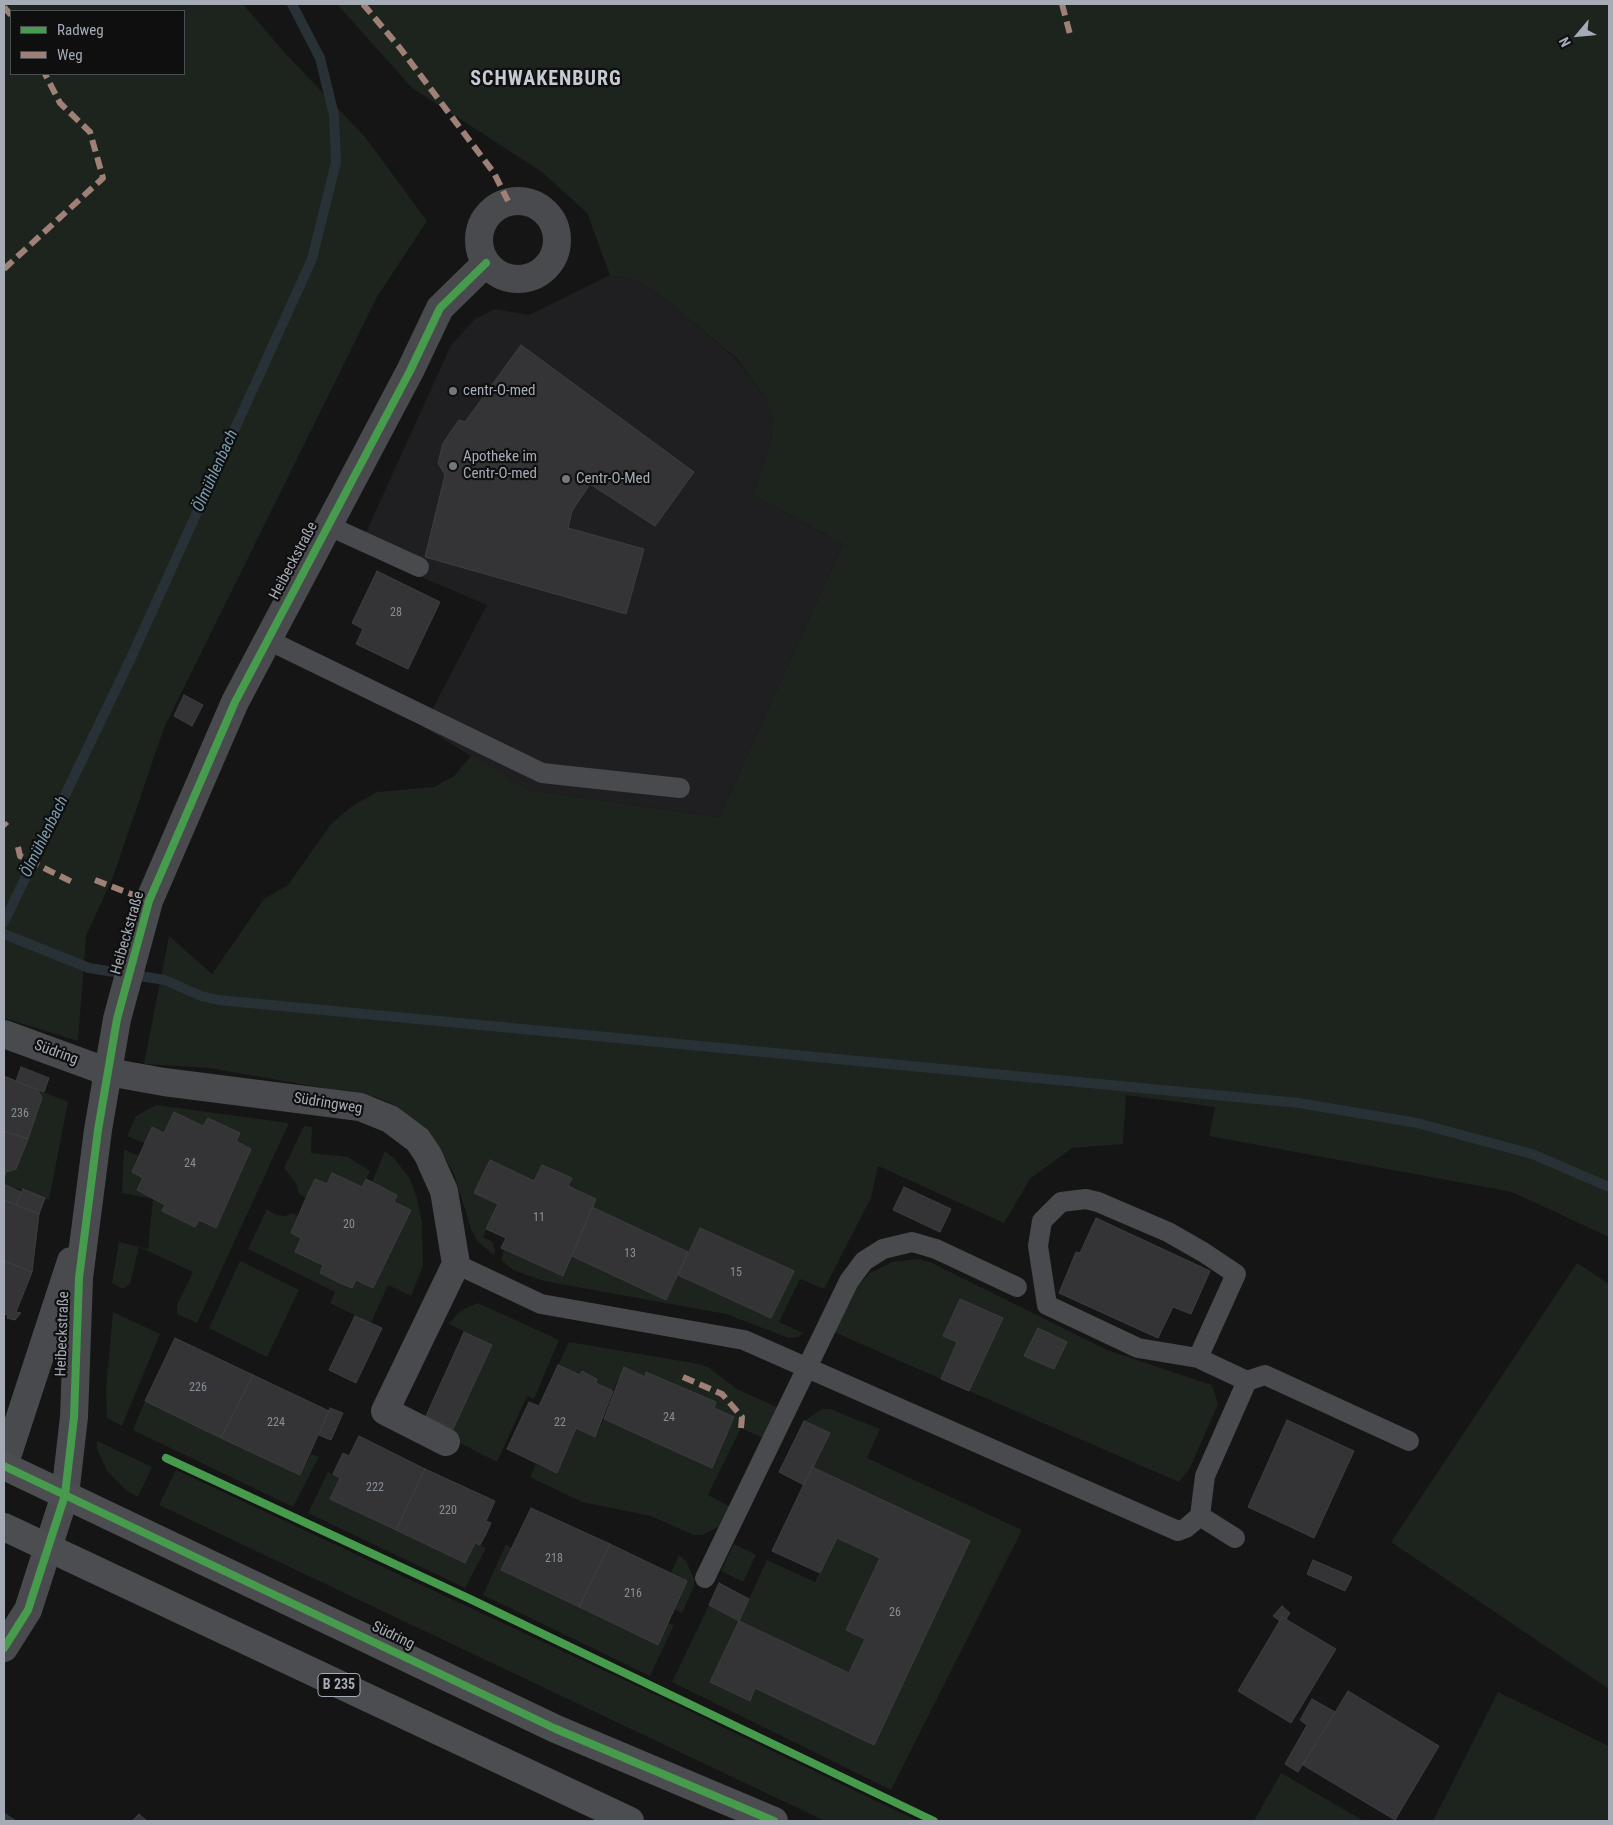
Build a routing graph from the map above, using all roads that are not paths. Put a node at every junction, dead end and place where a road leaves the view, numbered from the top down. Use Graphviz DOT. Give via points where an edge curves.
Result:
graph roads {
  1 [pos="486,263"];
  2 [pos="329,526"];
  3 [pos="419,567"];
  4 [pos="268,640"];
  5 [pos="680,788"];
  6 [pos="4,1034"];
  7 [pos="108,1072"];
  8 [pos="84,1233"];
  9 [pos="456,1264"];
  10 [pos="1017,1287"];
  11 [pos="1198,1358"];
  12 [pos="807,1367"];
  13 [pos="1247,1381"];
  14 [pos="1409,1441"];
  15 [pos="446,1442"];
  16 [pos="4,1466"];
  17 [pos="65,1495"];
  18 [pos="1200,1516"];
  19 [pos="4,1527"];
  20 [pos="1235,1538"];
  21 [pos="48,1547"];
  22 [pos="705,1578"];
  23 [pos="4,1648"];
  24 [pos="630,1821"];
  25 [pos="774,1821"];
  1 -- 2 [label="street, Heibeckstraße" via="440,308"];
  2 -- 3 [label="lane"];
  2 -- 4 [label="street, Heibeckstraße"];
  4 -- 5 [label="lane" via="542,773"];
  4 -- 7 [label="street, Heibeckstraße" via="235,702 149,901 117,1019"];
  6 -- 7 [label="street, Südring"];
  7 -- 8 [label="street, Heibeckstraße"];
  7 -- 9 [label="street, Südringweg" via="360,1107 390,1119 418,1140 436,1172 449,1211"];
  8 -- 16 [label="street, Heibeckstraße" via="65,1276"];
  8 -- 17 [label="street, Heibeckstraße" via="79,1278 74,1417"];
  9 -- 12 [label="lane" via="541,1304 744,1340"];
  9 -- 15 [label="street" via="385,1411"];
  10 -- 12 [label="lane" via="936,1249 912,1242 883,1249 864,1260 849,1281"];
  11 -- 11 [label="lane" via="1138,1348 1048,1305 1038,1246 1042,1220 1061,1202 1086,1199 1098,1202 1168,1232 1236,1274"];
  11 -- 13 [label="lane"];
  12 -- 18 [label="lane" via="1178,1531"];
  12 -- 22 [label="lane"];
  13 -- 14 [label="lane" via="1265,1374"];
  13 -- 18 [label="lane" via="1205,1476"];
  16 -- 17 [label="main road, Südring"];
  17 -- 21 [label="street, Heibeckstraße"];
  17 -- 25 [label="main road, Südring" via="556,1729"];
  18 -- 20 [label="lane"];
  19 -- 21 [label="main road, B 235"];
  21 -- 23 [label="street, Heibeckstraße" via="28,1610"];
  21 -- 24 [label="main road, B 235"];
}
